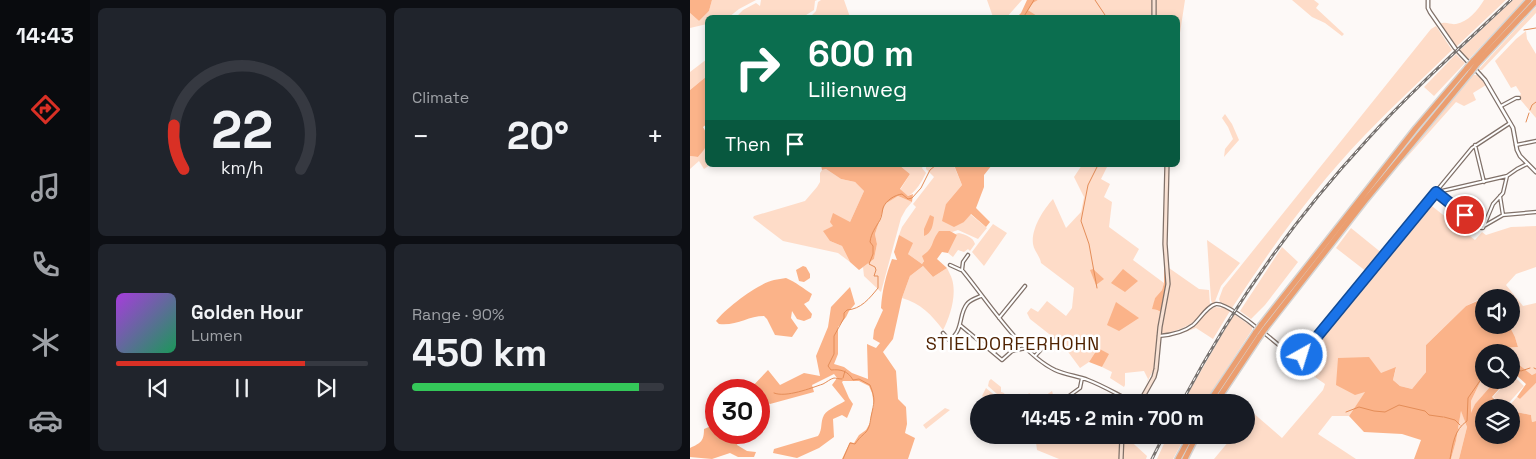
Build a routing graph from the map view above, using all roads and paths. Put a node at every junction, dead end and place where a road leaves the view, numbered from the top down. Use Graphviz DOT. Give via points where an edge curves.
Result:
graph roads {
  1 [pos="1154,0"];
  2 [pos="1428,0"];
  3 [pos="1529,0"];
  4 [pos="1536,2"];
  5 [pos="1154,15"];
  6 [pos="1475,63"];
  7 [pos="1519,98"];
  8 [pos="1501,106"];
  9 [pos="1510,123"];
  10 [pos="1536,141"];
  11 [pos="1475,145"];
  12 [pos="1516,145"];
  13 [pos="1527,164"];
  14 [pos="1167,167"];
  15 [pos="1536,172"];
  16 [pos="1507,176"];
  17 [pos="1484,182"];
  18 [pos="1437,191"];
  19 [pos="1500,196"];
  20 [pos="1536,212"];
  21 [pos="1503,215"];
  22 [pos="1483,227"];
  23 [pos="968,255"];
  24 [pos="950,265"];
  25 [pos="962,270"];
  26 [pos="1026,286"];
  27 [pos="981,295"];
  28 [pos="999,318"];
  29 [pos="960,325"];
  30 [pos="943,333"];
  31 [pos="1258,334"];
  32 [pos="1159,336"];
  33 [pos="1052,338"];
  34 [pos="1001,344"];
  35 [pos="1026,348"];
  36 [pos="994,353"];
  37 [pos="1035,356"];
  38 [pos="1082,378"];
  39 [pos="1072,394"];
  40 [pos="1116,394"];
  41 [pos="1144,394"];
  42 [pos="1215,394"];
  43 [pos="1221,394"];
  44 [pos="1122,444"];
  45 [pos="1186,444"];
  46 [pos="1193,444"];
  47 [pos="1121,459"];
  48 [pos="1178,459"];
  49 [pos="1185,459"];
  1 -- 5 [label="main road"];
  2 -- 8 [label="street" via="1430,12 1462,57 1480,73"];
  3 -- 6 [label="highway"];
  4 -- 6 [label="highway"];
  6 -- 31 [label="highway, bridge" via="1410,135"];
  7 -- 8 [label="street"];
  8 -- 9 [label="street"];
  9 -- 11 [label="street"];
  9 -- 12 [label="street"];
  10 -- 12 [label="street"];
  11 -- 17 [label="street"];
  11 -- 18 [label="street"];
  12 -- 13 [label="street"];
  13 -- 15 [label="street"];
  13 -- 16 [label="street"];
  14 -- 32 [label="main road" via="1165,244 1168,284"];
  16 -- 17 [label="street"];
  16 -- 19 [label="street"];
  17 -- 18 [label="street"];
  18 -- 22 [label="street"];
  18 -- 32 [label="street" via="1297,360 1255,326 1217,304 1187,329"];
  19 -- 21 [label="street"];
  19 -- 22 [label="street"];
  20 -- 21 [label="street"];
  21 -- 22 [label="street"];
  23 -- 25 [label="street"];
  24 -- 25 [label="street"];
  25 -- 27 [label="street"];
  26 -- 28 [label="street"];
  27 -- 28 [label="street"];
  27 -- 29 [label="street" via="967,304"];
  28 -- 35 [label="street"];
  29 -- 30 [label="street" via="949,340"];
  29 -- 36 [label="street"];
  31 -- 42 [label="highway"];
  31 -- 43 [label="highway"];
  32 -- 41 [label="main road" via="1154,377"];
  33 -- 37 [label="street"];
  34 -- 36 [label="street"];
  35 -- 36 [label="street" via="1012,351 1002,360"];
  35 -- 37 [label="street"];
  37 -- 38 [label="street" via="1056,370"];
  38 -- 39 [label="street" via="1080,388"];
  38 -- 40 [label="street"];
  44 -- 47 [label="main road"];
  45 -- 48 [label="highway"];
  46 -- 49 [label="highway"];
}
